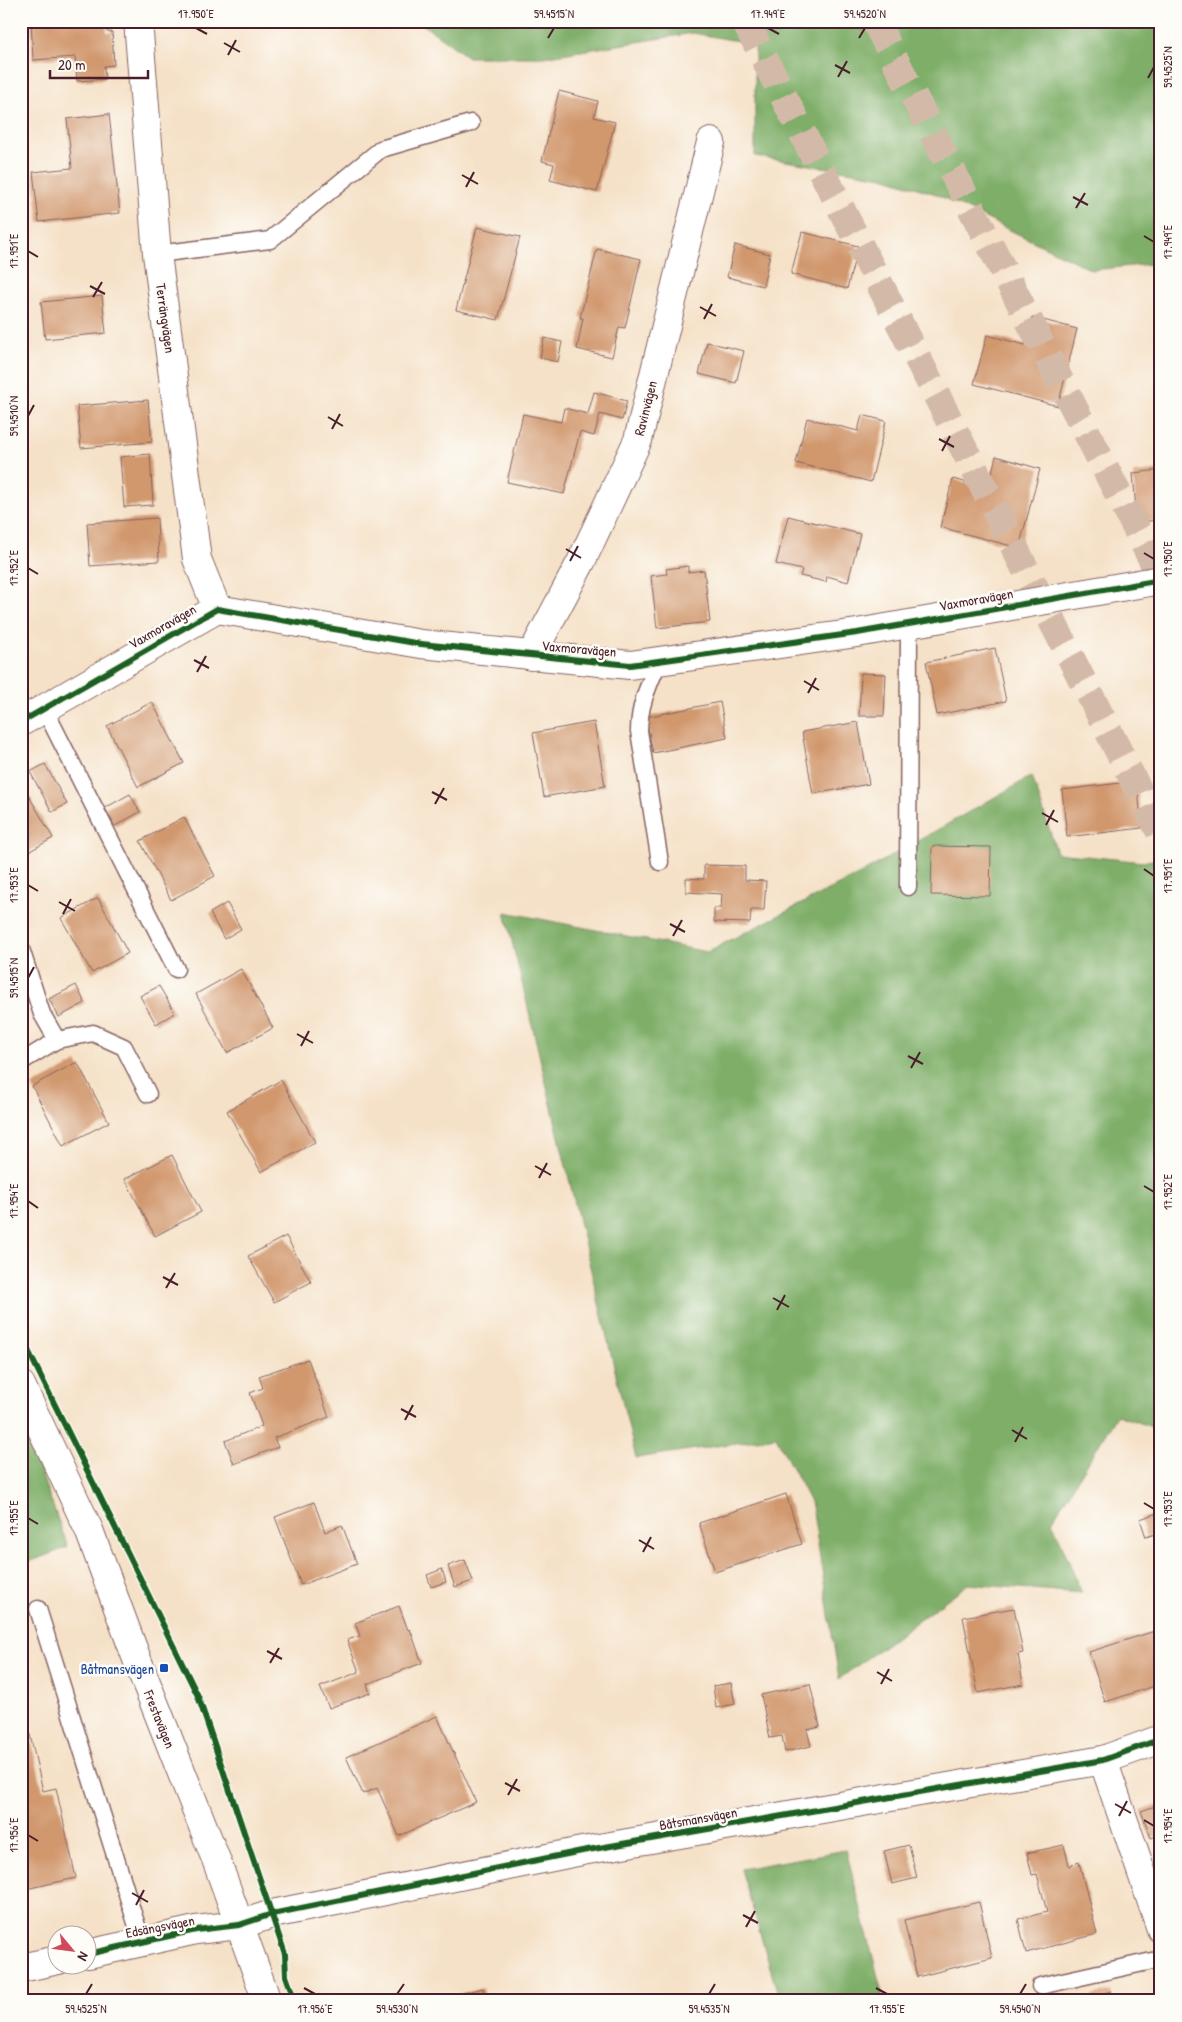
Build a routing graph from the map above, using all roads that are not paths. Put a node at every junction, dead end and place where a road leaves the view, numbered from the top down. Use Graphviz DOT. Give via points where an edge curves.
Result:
graph roads {
  1 [pos="138,21"];
  2 [pos="470,124"];
  3 [pos="711,142"];
  4 [pos="157,254"];
  5 [pos="1161,580"];
  6 [pos="217,609"];
  7 [pos="909,624"];
  8 [pos="531,656"];
  9 [pos="659,661"];
  10 [pos="44,708"];
  11 [pos="21,722"];
  12 [pos="660,862"];
  13 [pos="908,887"];
  14 [pos="21,949"];
  15 [pos="176,969"];
  16 [pos="57,1040"];
  17 [pos="21,1062"];
  18 [pos="148,1094"];
  19 [pos="21,1385"];
  20 [pos="38,1608"];
  21 [pos="1161,1739"];
  22 [pos="1103,1760"];
  23 [pos="239,1925"];
  24 [pos="1161,1929"];
  25 [pos="142,1942"];
  26 [pos="98,1952"];
  27 [pos="1161,1959"];
  28 [pos="48,1962"];
  29 [pos="21,1968"];
  30 [pos="1040,1986"];
  31 [pos="267,2001"];
  1 -- 4 [label="street, Terrängvägen"];
  2 -- 4 [label="lane" via="381,149 270,240"];
  3 -- 8 [label="street, Ravinvägen" via="638,440 581,562"];
  4 -- 6 [label="street, Terrängvägen" via="197,559"];
  5 -- 7 [label="street, Vaxmoravägen"];
  6 -- 8 [label="street, Vaxmoravägen" via="421,644"];
  6 -- 10 [label="street, Vaxmoravägen"];
  7 -- 9 [label="street, Vaxmoravägen"];
  7 -- 13 [label="lane"];
  8 -- 9 [label="street, Vaxmoravägen" via="630,665"];
  9 -- 12 [label="lane" via="644,695 639,731"];
  10 -- 11 [label="street, Vaxmoravägen"];
  10 -- 15 [label="lane"];
  14 -- 16 [label="lane" via="42,1014"];
  16 -- 17 [label="lane"];
  16 -- 18 [label="lane" via="93,1033 124,1047"];
  19 -- 23 [label="street, Frestavägen" via="89,1530"];
  20 -- 25 [label="lane"];
  21 -- 22 [label="street, Båtsmansvägen"];
  22 -- 23 [label="street, Båtsmansvägen" via="582,1851 272,1914"];
  22 -- 24 [label="street"];
  23 -- 25 [label="street, Edsängsvägen"];
  23 -- 31 [label="street, Frestavägen"];
  25 -- 26 [label="street, Edsängsvägen"];
  27 -- 30 [label="lane"];
  28 -- 29 [label="street"];
}
